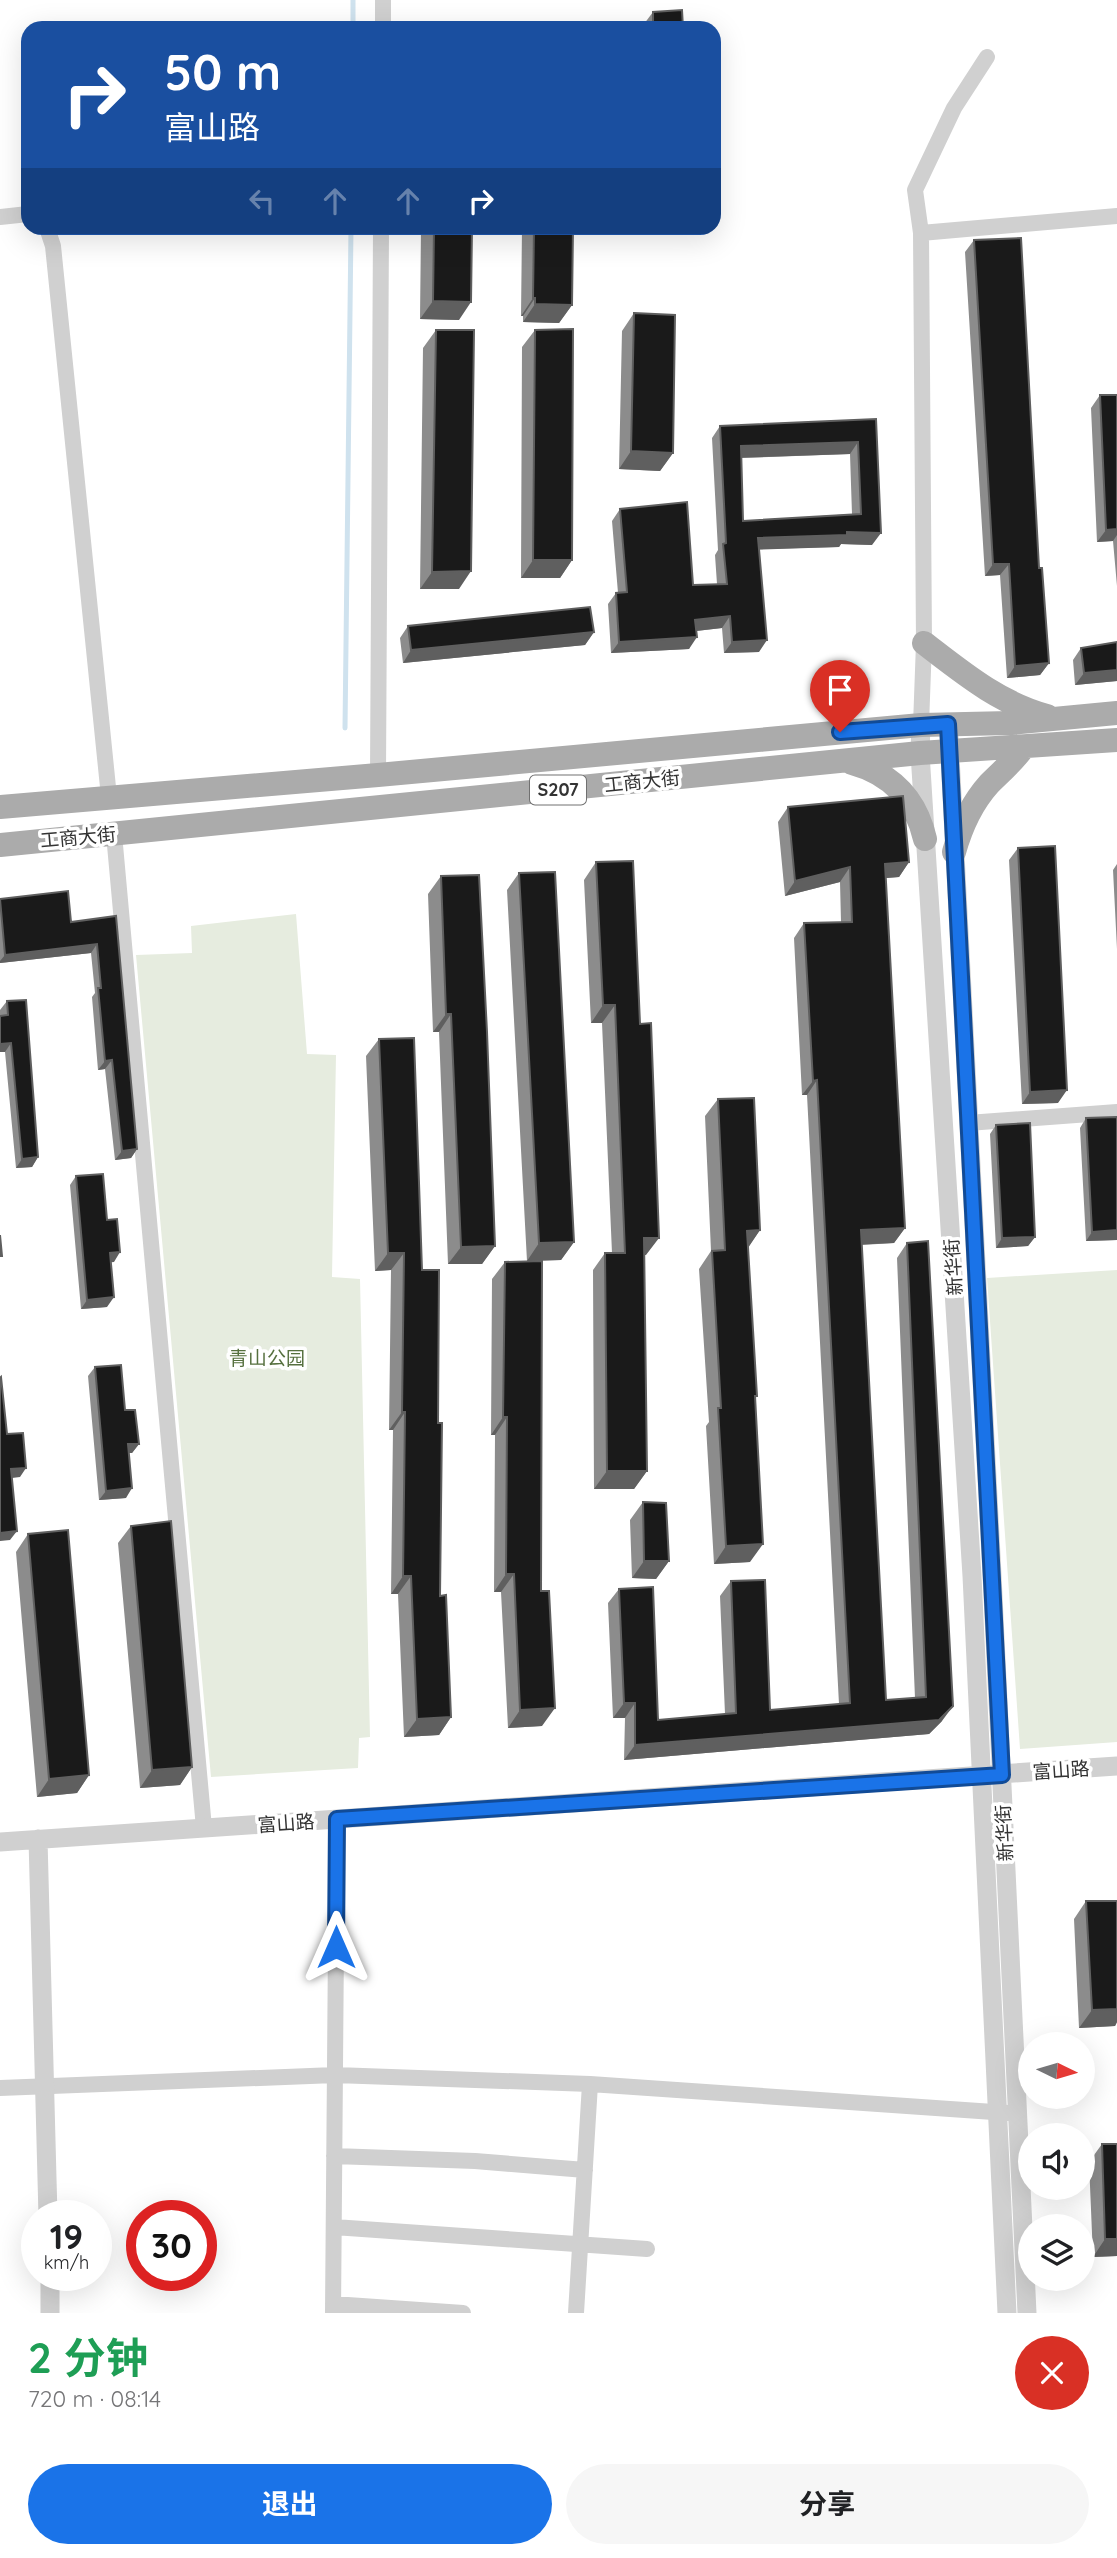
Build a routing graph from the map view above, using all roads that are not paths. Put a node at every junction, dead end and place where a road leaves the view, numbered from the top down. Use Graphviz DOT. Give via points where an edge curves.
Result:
graph roads {
  1 [pos="383,0"];
  2 [pos="383,21"];
  3 [pos="987,57"];
  4 [pos="21,215"];
  5 [pos="1117,216"];
  6 [pos="0,217"];
  7 [pos="921,233"];
  8 [pos="49,235"];
  9 [pos="382,235"];
  10 [pos="924,643"];
  11 [pos="1117,713"];
  12 [pos="1058,719"];
  13 [pos="948,724"];
  14 [pos="921,725"];
  15 [pos="1117,740"];
  16 [pos="1023,748"];
  17 [pos="950,752"];
  18 [pos="920,753"];
  19 [pos="838,762"];
  20 [pos="378,775"];
  21 [pos="109,797"];
  22 [pos="0,807"];
  23 [pos="114,834"];
  24 [pos="925,839"];
  25 [pos="0,845"];
  26 [pos="954,852"];
  27 [pos="1117,1112"];
  28 [pos="968,1123"];
  29 [pos="1117,1766"];
  30 [pos="1002,1775"];
  31 [pos="982,1777"];
  32 [pos="337,1819"];
  33 [pos="204,1828"];
  34 [pos="38,1839"];
  35 [pos="0,1842"];
  36 [pos="335,2075"];
  37 [pos="590,2084"];
  38 [pos="45,2087"];
  39 [pos="0,2088"];
  40 [pos="997,2112"];
  41 [pos="1018,2115"];
  42 [pos="334,2156"];
  43 [pos="585,2170"];
  44 [pos="48,2200"];
  45 [pos="334,2227"];
  46 [pos="580,2243"];
  47 [pos="647,2249"];
  48 [pos="50,2291"];
  49 [pos="333,2308"];
  50 [pos="50,2313"];
  51 [pos="463,2313"];
  52 [pos="576,2313"];
  53 [pos="1007,2313"];
  54 [pos="1027,2313"];
  1 -- 2 [label="street"];
  3 -- 7 [label="street" via="954,108 915,190"];
  4 -- 6 [label="street"];
  5 -- 7 [label="street"];
  7 -- 10 [label="street"];
  8 -- 21 [label="street"];
  9 -- 20 [label="street"];
  10 -- 12 [label="main road" via="1011,704"];
  10 -- 14 [label="street"];
  11 -- 12 [label="main road, 工商大街 / S207"];
  12 -- 13 [label="main road, 工商大街 / S207"];
  13 -- 14 [label="main road, 工商大街 / S207"];
  13 -- 17 [label="street, 新华街"];
  14 -- 18 [label="street, 新华街"];
  14 -- 20 [label="main road, 工商大街 / S207"];
  15 -- 16 [label="main road, 工商大街 / S207"];
  16 -- 17 [label="main road, 工商大街 / S207"];
  16 -- 26 [label="main road" via="976,800"];
  17 -- 18 [label="main road, 工商大街 / S207"];
  17 -- 26 [label="street, 新华街"];
  18 -- 19 [label="main road, 工商大街 / S207"];
  18 -- 24 [label="street, 新华街"];
  19 -- 23 [label="main road, 工商大街 / S207"];
  19 -- 24 [label="main road" via="866,767 896,785 917,813"];
  20 -- 21 [label="main road, 工商大街 / S207"];
  21 -- 22 [label="main road, 工商大街 / S207"];
  23 -- 25 [label="main road, 工商大街 / S207"];
  23 -- 33 [label="street"];
  24 -- 31 [label="street, 新华街"];
  26 -- 28 [label="street, 新华街"];
  27 -- 28 [label="street"];
  28 -- 30 [label="street, 新华街"];
  29 -- 30 [label="street, 富山路"];
  30 -- 31 [label="street, 富山路"];
  30 -- 41 [label="street, 新华街"];
  31 -- 32 [label="street, 富山路"];
  31 -- 40 [label="street, 新华街"];
  32 -- 33 [label="street, 富山路"];
  32 -- 36 [label="street"];
  33 -- 34 [label="street, 富山路"];
  34 -- 35 [label="street, 富山路"];
  34 -- 38 [label="street"];
  36 -- 37 [label="street"];
  36 -- 38 [label="street"];
  36 -- 42 [label="street"];
  37 -- 40 [label="street"];
  37 -- 43 [label="street"];
  38 -- 39 [label="street"];
  38 -- 44 [label="street"];
  40 -- 41 [label="street"];
  40 -- 53 [label="street, 新华街"];
  41 -- 54 [label="street, 新华街"];
  42 -- 43 [label="street"];
  42 -- 45 [label="street"];
  43 -- 46 [label="street"];
  45 -- 46 [label="street"];
  45 -- 49 [label="street"];
  46 -- 47 [label="street"];
  46 -- 52 [label="street"];
  48 -- 50 [label="street"];
  49 -- 51 [label="street"];
}
